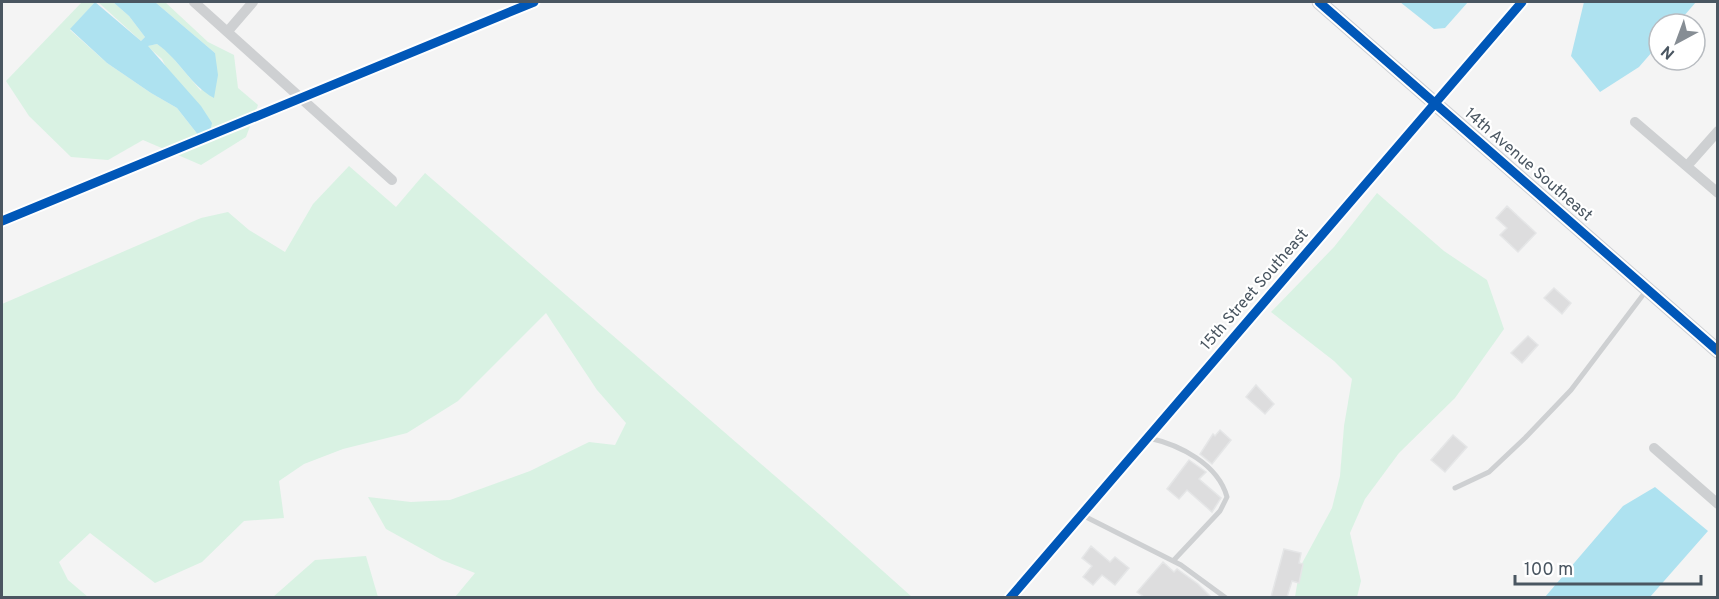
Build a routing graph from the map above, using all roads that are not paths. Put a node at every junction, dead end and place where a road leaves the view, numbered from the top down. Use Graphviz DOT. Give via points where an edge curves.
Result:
graph roads {
  1 [pos="194,2"];
  2 [pos="253,2"];
  3 [pos="1319,2"];
  4 [pos="1522,2"];
  5 [pos="228,31"];
  6 [pos="1435,105"];
  7 [pos="1635,122"];
  8 [pos="1718,131"];
  9 [pos="1687,166"];
  10 [pos="392,180"];
  11 [pos="1718,193"];
  12 [pos="1647,290"];
  13 [pos="1718,351"];
  14 [pos="1148,438"];
  15 [pos="1654,448"];
  16 [pos="1455,488"];
  17 [pos="1718,504"];
  18 [pos="1082,515"];
  19 [pos="1173,561"];
  20 [pos="1010,597"];
  21 [pos="1226,597"];
  1 -- 5 [label="street"];
  2 -- 5 [label="street"];
  3 -- 6 [label="street, 14th Avenue Southeast"];
  4 -- 6 [label="street, 15th Street Southeast"];
  5 -- 10 [label="street"];
  6 -- 12 [label="street, 14th Avenue Southeast"];
  6 -- 14 [label="street, 15th Street Southeast"];
  7 -- 9 [label="street"];
  8 -- 9 [label="street"];
  9 -- 11 [label="street"];
  12 -- 13 [label="street, 14th Avenue Southeast"];
  12 -- 16 [label="lane" via="1571,390 1526,438 1489,472"];
  14 -- 18 [label="street, 15th Street Southeast"];
  14 -- 19 [label="lane" via="1182,450 1201,462 1215,473 1227,497 1220,511"];
  15 -- 17 [label="street"];
  18 -- 19 [label="lane"];
  18 -- 20 [label="street, 15th Street Southeast"];
  19 -- 21 [label="lane"];
}
